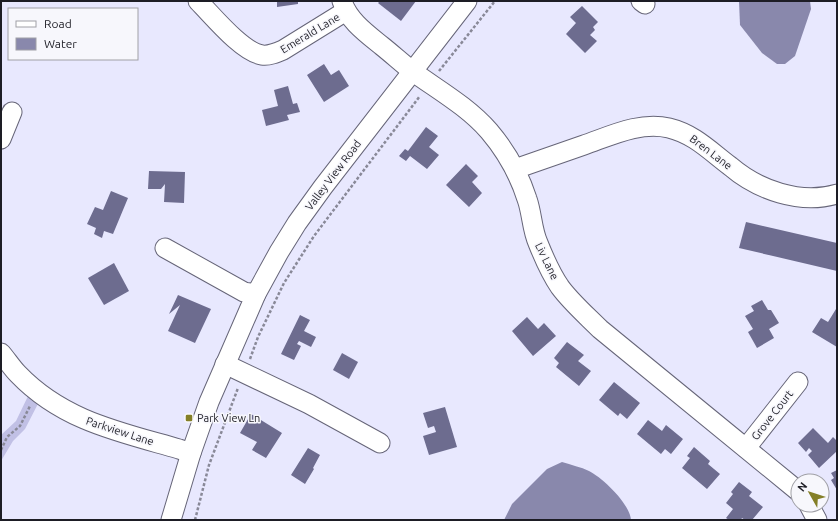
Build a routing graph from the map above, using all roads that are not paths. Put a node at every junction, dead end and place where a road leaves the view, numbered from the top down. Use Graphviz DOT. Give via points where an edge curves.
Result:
graph roads {
  1 [pos="198,1"];
  2 [pos="467,1"];
  3 [pos="344,6"];
  4 [pos="413,71"];
  5 [pos="12,112"];
  6 [pos="1,139"];
  7 [pos="515,169"];
  8 [pos="837,194"];
  9 [pos="165,248"];
  10 [pos="256,294"];
  11 [pos="1,353"];
  12 [pos="225,364"];
  13 [pos="798,382"];
  14 [pos="380,443"];
  15 [pos="746,448"];
  16 [pos="191,454"];
  17 [pos="790,484"];
  18 [pos="171,520"];
  1 -- 3 [label="street, Emerald Lane" via="242,46 262,55 283,50"];
  2 -- 4 [label="street, Valley View Road"];
  3 -- 4 [label="street, Liv Lane" via="360,27"];
  4 -- 7 [label="street, Liv Lane" via="467,110 488,131"];
  4 -- 10 [label="street, Valley View Road" via="297,223"];
  5 -- 6 [label="street"];
  7 -- 8 [label="street, Bren Lane" via="627,130 647,126 668,128 687,134 763,188 811,198"];
  7 -- 15 [label="street, Liv Lane" via="527,200 537,242 560,287 600,328"];
  9 -- 10 [label="street" via="244,292"];
  10 -- 12 [label="street, Valley View Road"];
  11 -- 16 [label="street, Parkview Lane" via="18,374 38,392 69,413 99,426"];
  12 -- 14 [label="street" via="309,404"];
  12 -- 16 [label="street, Valley View Road"];
  13 -- 15 [label="street, Grove Court"];
  15 -- 17 [label="street, Liv Lane"];
  16 -- 18 [label="street, Valley View Road"];
}
